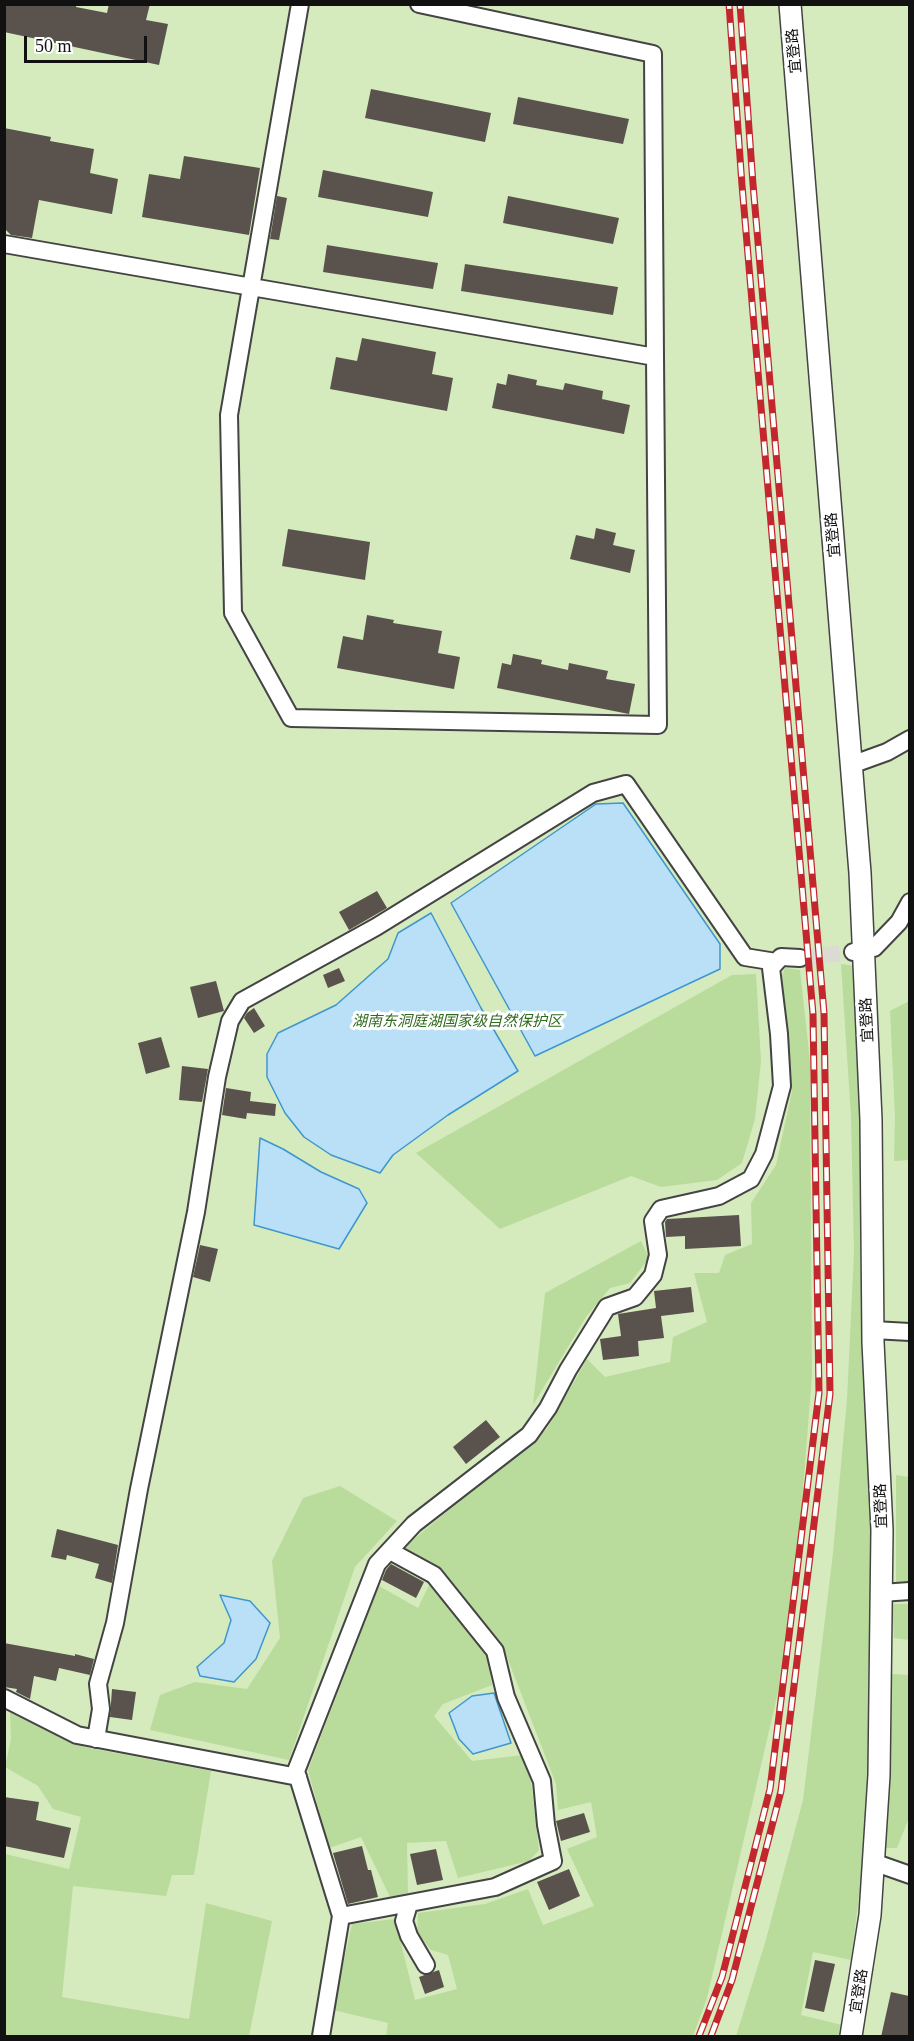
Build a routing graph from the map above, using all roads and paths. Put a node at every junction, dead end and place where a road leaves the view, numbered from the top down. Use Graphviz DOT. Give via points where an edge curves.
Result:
graph roads {
  1 [pos="300,4"];
  2 [pos="419,4"];
  3 [pos="790,4"];
  4 [pos="4,244"];
  5 [pos="251,287"];
  6 [pos="655,357"];
  7 [pos="909,739"];
  8 [pos="851,765"];
  9 [pos="909,902"];
  10 [pos="858,951"];
  11 [pos="800,958"];
  12 [pos="776,962"];
  13 [pos="873,1330"];
  14 [pos="909,1332"];
  15 [pos="390,1551"];
  16 [pos="909,1591"];
  17 [pos="881,1593"];
  18 [pos="4,1698"];
  19 [pos="96,1739"];
  20 [pos="298,1776"];
  21 [pos="873,1862"];
  22 [pos="909,1875"];
  23 [pos="409,1904"];
  24 [pos="341,1916"];
  25 [pos="426,1965"];
  26 [pos="321,2037"];
  27 [pos="851,2037"];
  1 -- 5 [label="street"];
  2 -- 6 [label="street" via="653,54"];
  3 -- 8 [label="street, 宜登路"];
  4 -- 5 [label="street"];
  5 -- 6 [label="street"];
  5 -- 6 [label="street" via="229,415 233,613 291,718 658,725"];
  7 -- 8 [label="street"];
  8 -- 10 [label="street, 宜登路" via="860,873"];
  9 -- 10 [label="street" via="899,922 874,948"];
  10 -- 13 [label="street, 宜登路" via="871,1120"];
  11 -- 12 [label="street" via="781,957"];
  12 -- 15 [label="street" via="771,968 782,1086 765,1154 751,1179 719,1196 661,1209 653,1221 658,1256 653,1275 635,1297 608,1307 529,1435 414,1524"];
  12 -- 19 [label="street" via="745,957 626,784 593,793 376,927 242,1001 230,1022 216,1077 196,1212 115,1623 98,1684 101,1709"];
  13 -- 14 [label="street"];
  13 -- 17 [label="street, 宜登路"];
  15 -- 20 [label="street" via="378,1564 296,1771"];
  15 -- 23 [label="street" via="434,1575 495,1651 506,1697 542,1781 553,1861 495,1887"];
  16 -- 17 [label="street"];
  17 -- 21 [label="street, 宜登路" via="879,1775"];
  18 -- 19 [label="street" via="77,1735"];
  19 -- 20 [label="street"];
  20 -- 24 [label="street"];
  21 -- 22 [label="street"];
  21 -- 27 [label="street, 宜登路" via="870,1916"];
  23 -- 24 [label="street"];
  23 -- 25 [label="street" via="404,1921"];
  24 -- 26 [label="street"];
}
